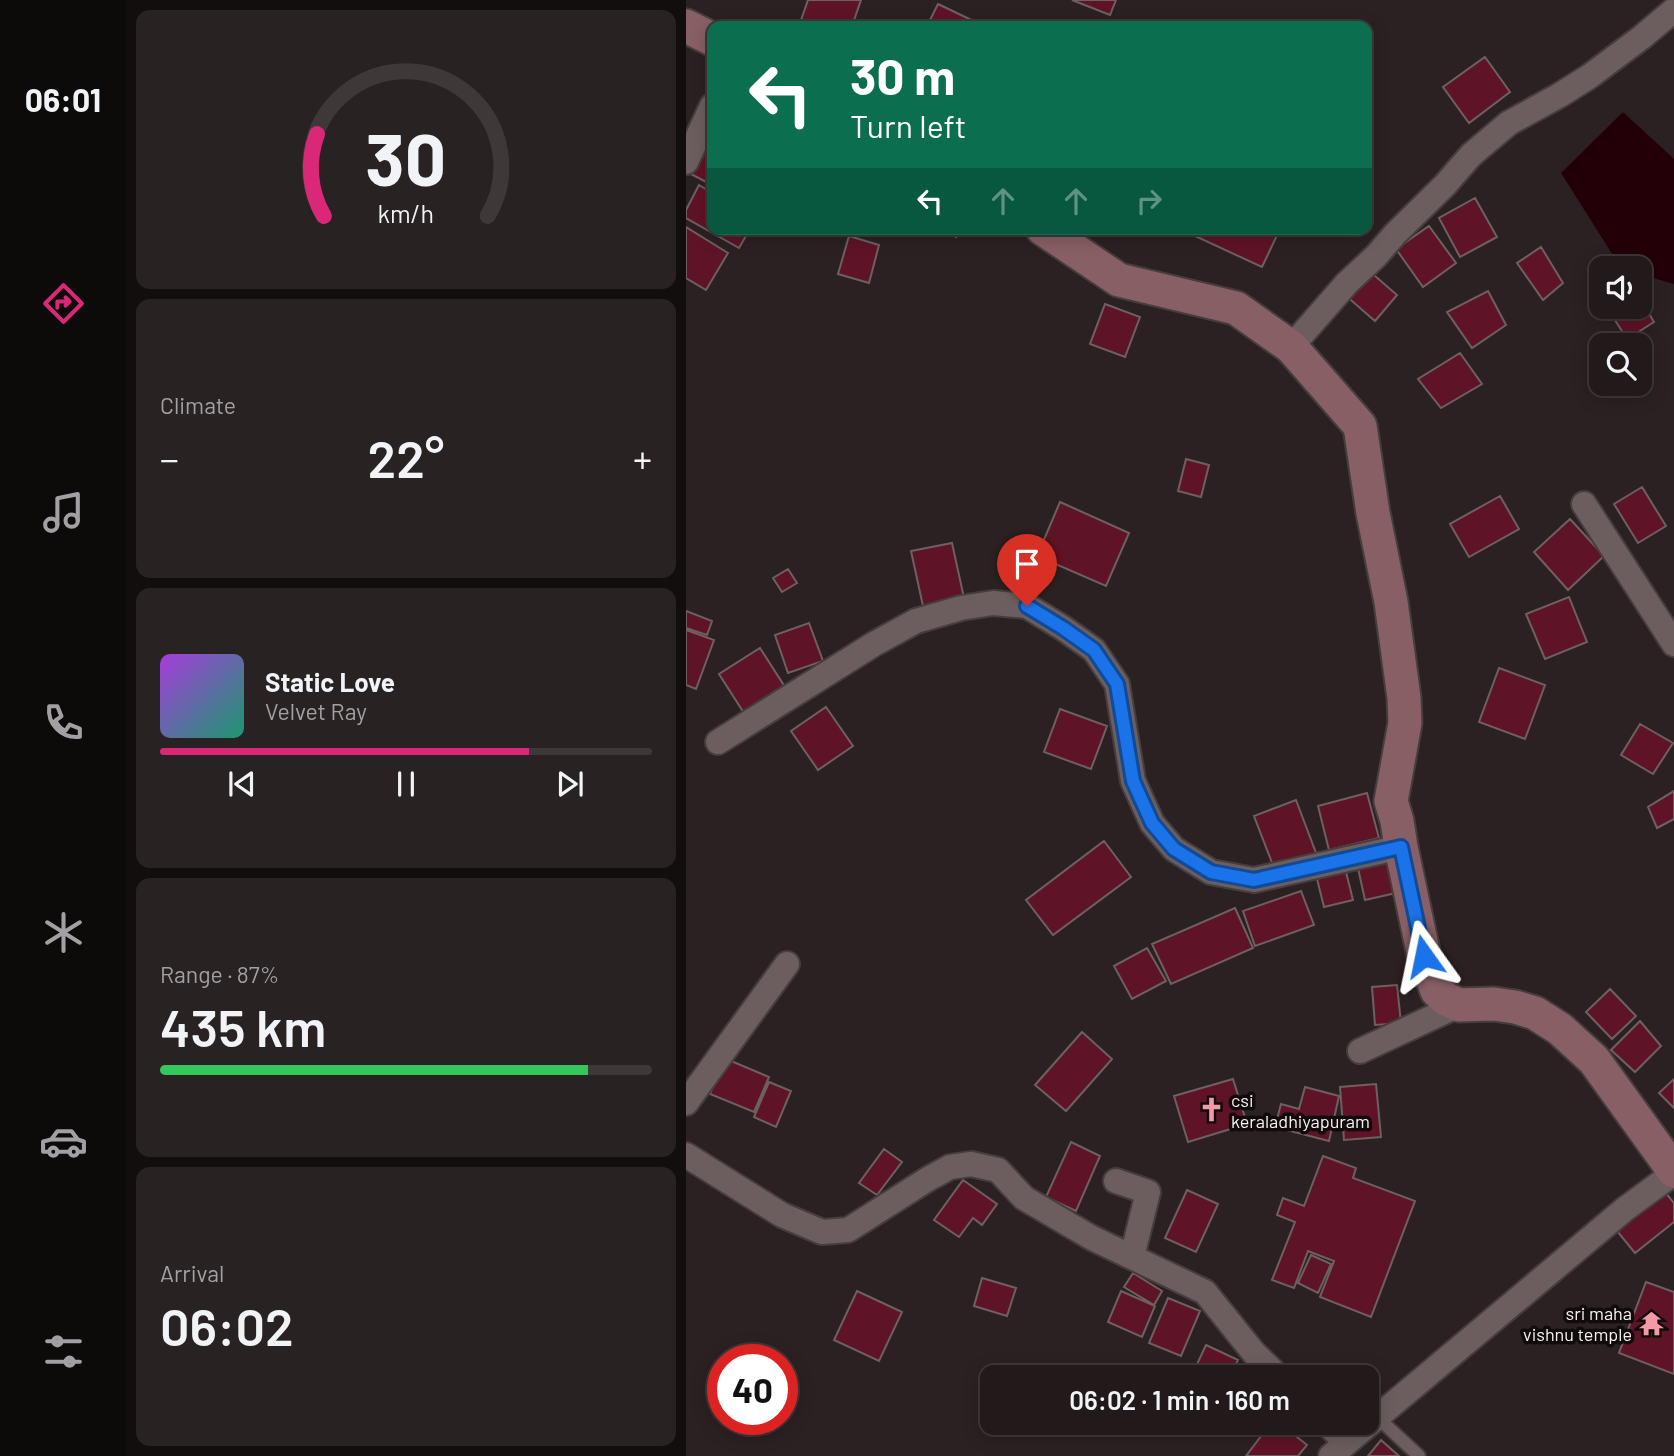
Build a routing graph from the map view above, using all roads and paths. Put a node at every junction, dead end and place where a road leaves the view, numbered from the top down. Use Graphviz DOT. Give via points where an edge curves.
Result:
graph roads {
  1 [pos="1674,10"];
  2 [pos="686,26"];
  3 [pos="707,36"];
  4 [pos="707,117"];
  5 [pos="686,162"];
  6 [pos="1052,235"];
  7 [pos="1291,347"];
  8 [pos="1584,504"];
  9 [pos="1674,644"];
  10 [pos="718,742"];
  11 [pos="1401,847"];
  12 [pos="787,964"];
  13 [pos="1459,1005"];
  14 [pos="1360,1051"];
  15 [pos="686,1103"];
  16 [pos="686,1154"];
  17 [pos="1674,1172"];
  18 [pos="1116,1181"];
  19 [pos="1132,1257"];
  20 [pos="1266,1365"];
  21 [pos="1379,1415"];
  22 [pos="1379,1419"];
  23 [pos="1355,1435"];
  24 [pos="1338,1449"];
  25 [pos="1419,1456"];
  1 -- 7 [label="street" via="1590,76 1509,123 1471,155"];
  2 -- 3 [label="street"];
  4 -- 5 [label="street"];
  6 -- 7 [label="street" via="1119,280 1236,308"];
  7 -- 11 [label="street" via="1360,426 1404,698 1405,723 1391,801"];
  8 -- 9 [label="street"];
  10 -- 11 [label="street" via="916,621 993,603 1027,606 1094,650 1117,684 1133,781 1152,823 1174,849 1211,872 1254,880"];
  11 -- 13 [label="street" via="1424,956 1437,991"];
  12 -- 15 [label="street"];
  13 -- 14 [label="street"];
  13 -- 17 [label="street" via="1515,1007 1560,1029 1594,1060"];
  16 -- 19 [label="street" via="782,1215 822,1232 848,1230 950,1167 971,1164 999,1170 1024,1198"];
  17 -- 21 [label="street"];
  18 -- 19 [label="street" via="1148,1192"];
  19 -- 20 [label="street" via="1205,1292"];
  22 -- 25 [label="lane"];
  23 -- 24 [label="street"];
}
